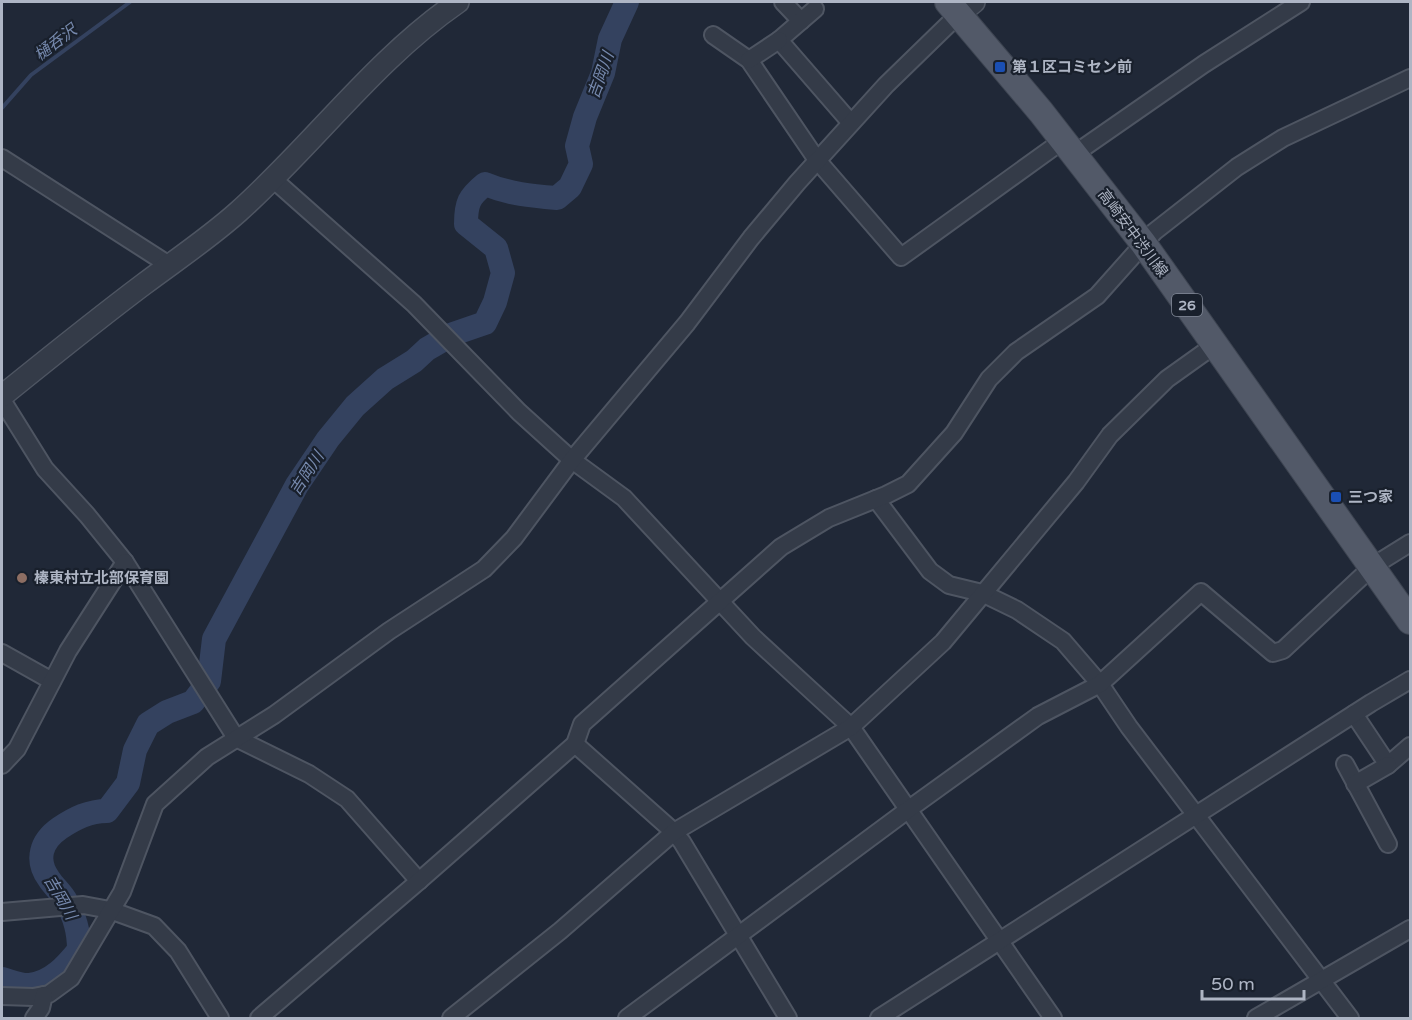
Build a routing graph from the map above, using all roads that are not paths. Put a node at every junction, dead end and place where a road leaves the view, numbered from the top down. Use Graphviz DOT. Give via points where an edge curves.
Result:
graph roads {
  1 [pos="458,2"];
  2 [pos="783,2"];
  3 [pos="1301,2"];
  4 [pos="960,6"];
  5 [pos="815,9"];
  6 [pos="801,21"];
  7 [pos="712,35"];
  8 [pos="779,40"];
  9 [pos="749,60"];
  10 [pos="1410,78"];
  11 [pos="851,123"];
  12 [pos="1068,148"];
  13 [pos="2,158"];
  14 [pos="818,160"];
  15 [pos="273,179"];
  16 [pos="1143,243"];
  17 [pos="169,265"];
  18 [pos="1216,344"];
  19 [pos="2,398"];
  20 [pos="572,460"];
  21 [pos="876,499"];
  22 [pos="1410,543"];
  23 [pos="125,562"];
  24 [pos="1373,567"];
  25 [pos="982,593"];
  26 [pos="720,602"];
  27 [pos="1410,621"];
  28 [pos="2,653"];
  29 [pos="1410,680"];
  30 [pos="52,681"];
  31 [pos="1100,684"];
  32 [pos="1354,714"];
  33 [pos="851,727"];
  34 [pos="236,738"];
  35 [pos="574,744"];
  36 [pos="1410,747"];
  37 [pos="1345,764"];
  38 [pos="2,765"];
  39 [pos="1388,765"];
  40 [pos="1356,784"];
  41 [pos="909,809"];
  42 [pos="1197,816"];
  43 [pos="674,832"];
  44 [pos="1388,844"];
  45 [pos="419,881"];
  46 [pos="110,910"];
  47 [pos="2,912"];
  48 [pos="1410,929"];
  49 [pos="738,935"];
  50 [pos="1000,941"];
  51 [pos="1322,980"];
  52 [pos="44,995"];
  53 [pos="2,996"];
  54 [pos="34,1018"];
  55 [pos="219,1018"];
  56 [pos="259,1018"];
  57 [pos="451,1018"];
  58 [pos="627,1018"];
  59 [pos="788,1018"];
  60 [pos="879,1018"];
  61 [pos="1053,1018"];
  62 [pos="1256,1018"];
  63 [pos="1350,1018"];
  1 -- 15 [label="street" via="391,57"];
  2 -- 6 [label="street"];
  3 -- 12 [label="street"];
  4 -- 11 [label="street"];
  4 -- 12 [label="main road, 高崎安中渋川線 / 26"];
  5 -- 6 [label="street"];
  6 -- 8 [label="street"];
  7 -- 9 [label="street"];
  8 -- 9 [label="street"];
  8 -- 11 [label="street"];
  9 -- 14 [label="street"];
  10 -- 16 [label="street" via="1284,138 1237,167"];
  11 -- 14 [label="street"];
  12 -- 14 [label="street" via="901,257"];
  12 -- 16 [label="main road, 高崎安中渋川線 / 26"];
  13 -- 17 [label="street"];
  14 -- 20 [label="street"];
  15 -- 17 [label="street"];
  15 -- 20 [label="street" via="414,304 519,412"];
  16 -- 18 [label="main road, 高崎安中渋川線 / 26"];
  16 -- 21 [label="street" via="1097,296 1016,352 989,379 954,434 908,484"];
  17 -- 19 [label="street"];
  18 -- 24 [label="main road, 高崎安中渋川線 / 26"];
  18 -- 25 [label="street" via="1167,379 1110,435 1076,482"];
  19 -- 23 [label="street" via="45,469"];
  20 -- 26 [label="street" via="624,498"];
  20 -- 34 [label="street" via="514,538 484,568"];
  21 -- 25 [label="street" via="930,571 949,585"];
  21 -- 26 [label="street" via="829,518 781,547"];
  22 -- 24 [label="street"];
  23 -- 30 [label="street"];
  23 -- 34 [label="street"];
  24 -- 27 [label="main road, 高崎安中渋川線 / 26"];
  24 -- 31 [label="street" via="1283,650 1274,653 1201,592"];
  25 -- 31 [label="street" via="1017,610 1063,641"];
  25 -- 33 [label="street" via="943,642"];
  26 -- 33 [label="street"];
  26 -- 35 [label="street" via="582,724"];
  28 -- 30 [label="street"];
  29 -- 32 [label="street"];
  30 -- 38 [label="street" via="18,749"];
  31 -- 41 [label="street" via="1038,716"];
  31 -- 42 [label="street"];
  32 -- 39 [label="street"];
  32 -- 42 [label="street"];
  33 -- 41 [label="street"];
  33 -- 43 [label="street"];
  34 -- 45 [label="street" via="309,774 347,800"];
  34 -- 46 [label="street" via="155,804 122,892"];
  35 -- 43 [label="street"];
  35 -- 45 [label="street"];
  36 -- 39 [label="street"];
  37 -- 40 [label="street"];
  39 -- 40 [label="street"];
  40 -- 44 [label="street"];
  41 -- 49 [label="street"];
  41 -- 50 [label="street"];
  42 -- 50 [label="street"];
  42 -- 51 [label="street"];
  43 -- 49 [label="street"];
  43 -- 57 [label="street" via="560,931"];
  45 -- 56 [label="street"];
  46 -- 47 [label="street" via="83,905"];
  46 -- 52 [label="street" via="70,978"];
  46 -- 55 [label="street" via="154,926 178,951"];
  48 -- 51 [label="street"];
  49 -- 58 [label="street"];
  49 -- 59 [label="street"];
  50 -- 60 [label="street"];
  50 -- 61 [label="street"];
  51 -- 62 [label="street"];
  51 -- 63 [label="street"];
  52 -- 53 [label="street"];
  52 -- 54 [label="street"];
}
